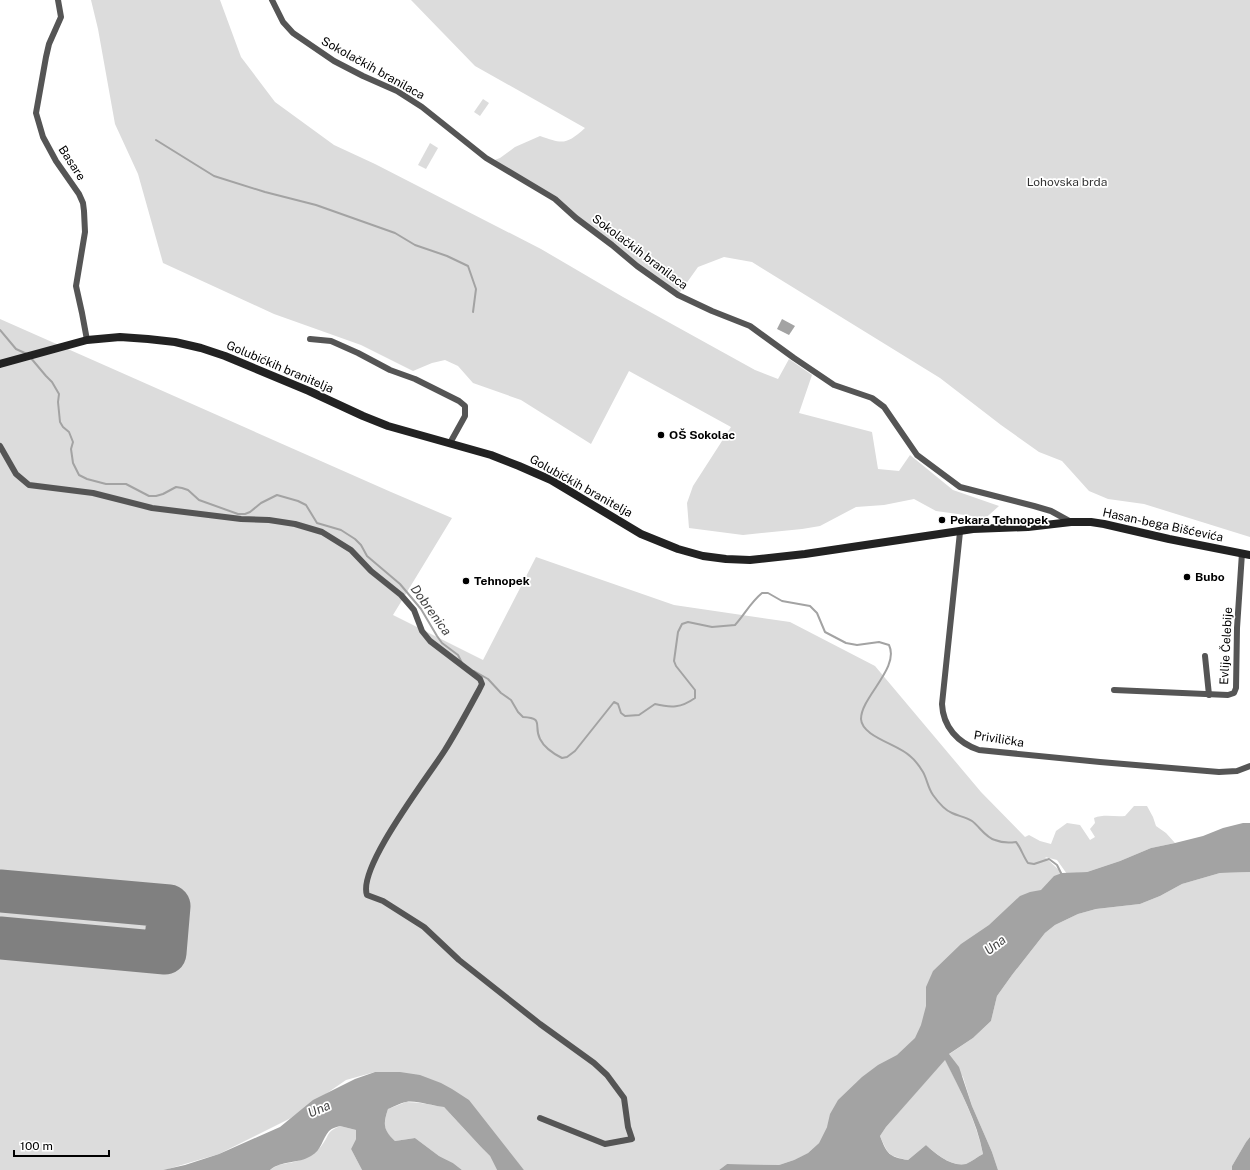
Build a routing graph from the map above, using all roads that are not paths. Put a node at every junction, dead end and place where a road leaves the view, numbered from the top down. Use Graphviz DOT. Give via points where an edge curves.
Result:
graph roads {
  1 [pos="58,0"];
  2 [pos="272,0"];
  3 [pos="310,339"];
  4 [pos="87,340"];
  5 [pos="0,364"];
  6 [pos="450,444"];
  7 [pos="0,446"];
  8 [pos="1072,522"];
  9 [pos="960,532"];
  10 [pos="1246,554"];
  11 [pos="1205,656"];
  12 [pos="1114,690"];
  13 [pos="1209,695"];
  14 [pos="1250,766"];
  15 [pos="540,1118"];
  1 -- 4 [label="street, Basare" via="61,17 49,44 36,113 43,137 83,203 85,232 76,286"];
  2 -- 8 [label="street, Sokolačkih branilaca" via="283,22 293,33 334,61 397,91 422,107 486,158 555,199 637,266 678,295 750,326 834,385 880,403 917,455 960,487 1051,511"];
  3 -- 6 [label="street" via="331,341 459,401 465,406 465,416"];
  4 -- 5 [label="street, Golubićkih branitelja"];
  4 -- 6 [label="street, Golubićkih branitelja" via="120,337 175,342 201,348 388,426"];
  6 -- 9 [label="street, Golubićkih branitelja" via="519,466 550,480 641,534 703,556 750,560"];
  7 -- 15 [label="street" via="16,474 29,485 93,493 152,508 295,524 322,532 351,550 371,571 401,595 414,610 422,631 430,641 480,679 482,684 445,751 383,844 365,888 367,896 383,901 424,927 459,960 607,1075 624,1098 632,1139 605,1144"];
  8 -- 9 [label="street, Golubićkih branitelja"];
  8 -- 10 [label="street, Hasan-bega Bišćevića" via="1104,524"];
  9 -- 14 [label="street, Privilička" via="942,704 942,712 956,737 979,750 1211,771 1228,772"];
  10 -- 13 [label="street, Evlije Čelebije" via="1238,628 1236,688 1234,693 1228,695"];
  11 -- 13 [label="street"];
  12 -- 13 [label="street, Evlije Čelebije"];
}
